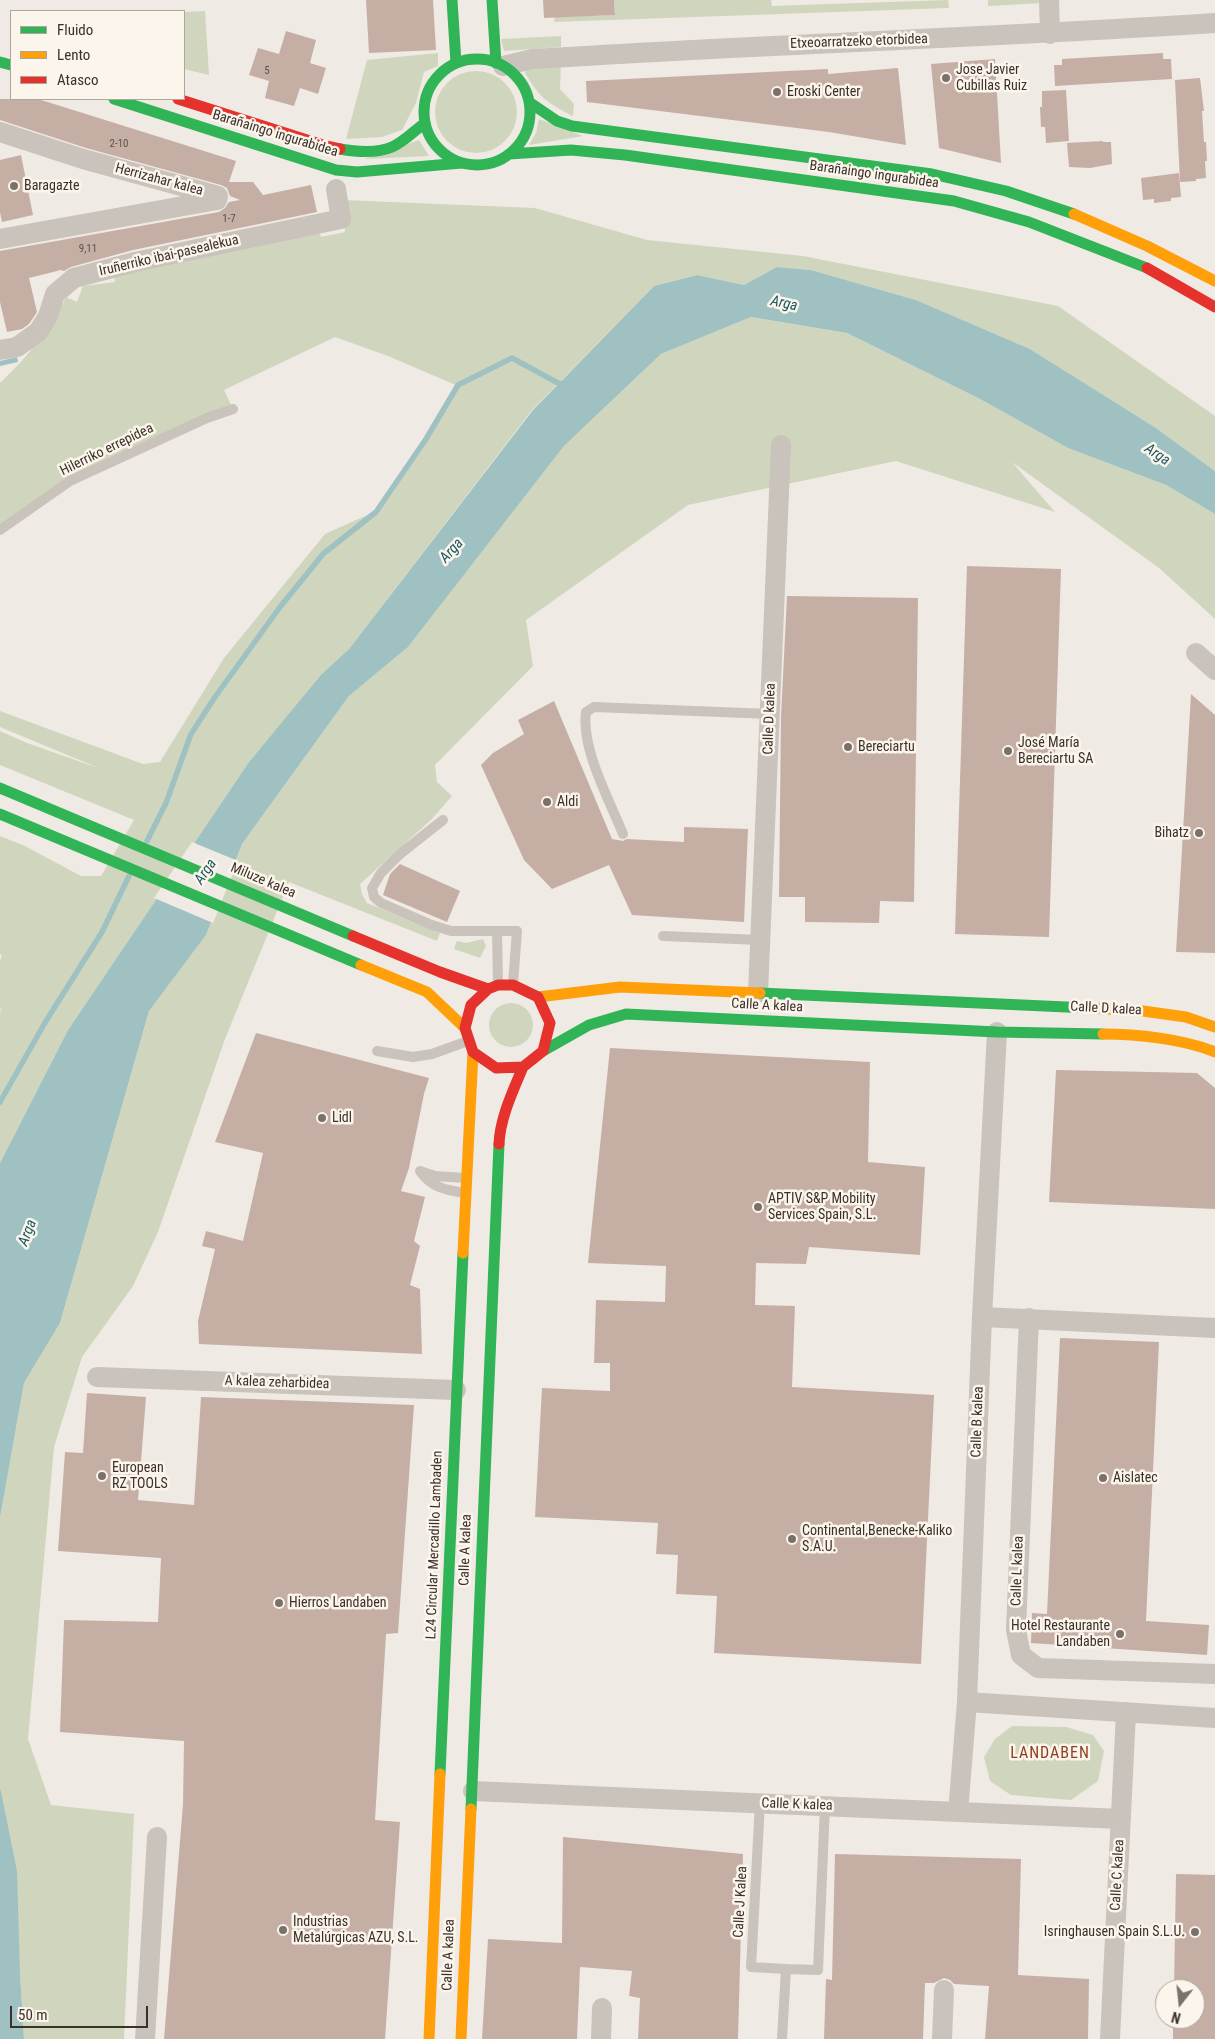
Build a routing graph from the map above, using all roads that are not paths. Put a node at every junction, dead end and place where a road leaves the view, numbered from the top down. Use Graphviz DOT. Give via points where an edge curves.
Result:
graph roads {
  1 [pos="452,0"];
  2 [pos="492,0"];
  3 [pos="1049,0"];
  4 [pos="1215,23"];
  5 [pos="1050,34"];
  6 [pos="456,63"];
  7 [pos="499,64"];
  8 [pos="117,100"];
  9 [pos="181,100"];
  10 [pos="529,102"];
  11 [pos="424,122"];
  12 [pos="0,132"];
  13 [pos="509,154"];
  14 [pos="462,163"];
  15 [pos="336,189"];
  16 [pos="0,239"];
  17 [pos="1215,281"];
  18 [pos="1215,307"];
  19 [pos="0,350"];
  20 [pos="233,409"];
  21 [pos="781,445"];
  22 [pos="0,530"];
  23 [pos="1196,653"];
  24 [pos="1215,670"];
  25 [pos="770,714"];
  26 [pos="0,788"];
  27 [pos="0,814"];
  28 [pos="443,820"];
  29 [pos="623,834"];
  30 [pos="497,931"];
  31 [pos="663,936"];
  32 [pos="760,940"];
  33 [pos="513,985"];
  34 [pos="493,987"];
  35 [pos="758,993"];
  36 [pos="538,997"];
  37 [pos="917,1000"];
  38 [pos="995,1004"];
  39 [pos="1051,1006"];
  40 [pos="997,1019"];
  41 [pos="1215,1027"];
  42 [pos="465,1028"];
  43 [pos="469,1040"];
  44 [pos="376,1051"];
  45 [pos="543,1051"];
  46 [pos="473,1052"];
  47 [pos="1215,1052"];
  48 [pos="524,1067"];
  49 [pos="466,1178"];
  50 [pos="466,1193"];
  51 [pos="982,1317"];
  52 [pos="1029,1318"];
  53 [pos="1215,1328"];
  54 [pos="98,1377"];
  55 [pos="456,1390"];
  56 [pos="1215,1674"];
  57 [pos="444,1690"];
  58 [pos="967,1702"];
  59 [pos="455,1710"];
  60 [pos="1126,1712"];
  61 [pos="1215,1718"];
  62 [pos="465,1790"];
  63 [pos="760,1803"];
  64 [pos="825,1806"];
  65 [pos="958,1812"];
  66 [pos="1121,1818"];
  67 [pos="157,1837"];
  68 [pos="447,1873"];
  69 [pos="435,1896"];
  70 [pos="786,1969"];
  71 [pos="944,1990"];
  72 [pos="602,2008"];
  73 [pos="145,2039"];
  74 [pos="429,2039"];
  75 [pos="461,2039"];
  76 [pos="601,2039"];
  77 [pos="782,2039"];
  78 [pos="942,2039"];
  79 [pos="1110,2039"];
  1 -- 6 [label="main road"];
  2 -- 7 [label="main road"];
  3 -- 5 [label="street"];
  4 -- 5 [label="street, Etxeoarratzeko etorbidea"];
  5 -- 7 [label="street, Etxeoarratzeko etorbidea" via="568,56"];
  6 -- 7 [label="main road" via="483,60"];
  6 -- 11 [label="main road" via="441,73 430,87 424,104"];
  7 -- 10 [label="main road" via="515,76"];
  8 -- 14 [label="main road, Barañaingo ingurabidea" via="336,170 357,172"];
  9 -- 11 [label="main road, Barañaingo ingurabidea" via="326,146 358,152 393,147"];
  10 -- 13 [label="main road" via="526,131"];
  10 -- 17 [label="main road, Barañaingo ingurabidea" via="557,121 572,126 911,171 998,188 1107,227"];
  11 -- 14 [label="main road" via="438,148"];
  12 -- 16 [label="street, Herrizahar kalea" via="218,196 217,200"];
  13 -- 14 [label="main road" via="486,164"];
  13 -- 18 [label="main road, Barañaingo ingurabidea" via="572,150 625,155 954,201 1029,222 1099,248 1158,273"];
  15 -- 19 [label="street, Iruñerriko ibai-pasealekua" via="341,219 74,278 55,294 48,316 38,332 17,347"];
  20 -- 22 [label="lane, Hilerriko errepidea" via="70,481"];
  21 -- 25 [label="street, Calle D kalea"];
  23 -- 24 [label="street"];
  25 -- 29 [label="lane" via="594,707 586,712 589,750"];
  25 -- 32 [label="street, Calle D kalea"];
  26 -- 34 [label="main road, Miluze kalea" via="440,972"];
  27 -- 42 [label="main road" via="427,992"];
  28 -- 30 [label="lane" via="381,873 372,888 374,897 381,903 451,931"];
  30 -- 33 [label="lane" via="517,931"];
  30 -- 34 [label="lane"];
  31 -- 32 [label="lane"];
  32 -- 35 [label="street, Calle D kalea"];
  33 -- 34 [label="main road"];
  33 -- 36 [label="main road"];
  34 -- 42 [label="main road" via="471,1006"];
  35 -- 36 [label="main road, Calle A kalea" via="620,987"];
  35 -- 37 [label="main road, Calle A kalea"];
  36 -- 45 [label="main road" via="550,1023"];
  37 -- 38 [label="main road, Calle A kalea"];
  37 -- 40 [label="main road"];
  38 -- 39 [label="main road, Calle D kalea"];
  39 -- 40 [label="main road" via="1042,1015"];
  39 -- 41 [label="main road, Calle D kalea" via="1143,1011 1186,1017"];
  40 -- 45 [label="main road, Calle A kalea" via="626,1014 589,1024"];
  40 -- 47 [label="main road, Calle D kalea" via="1199,1045"];
  40 -- 51 [label="street, Calle B kalea"];
  42 -- 43 [label="main road"];
  43 -- 44 [label="lane" via="432,1054 413,1057"];
  43 -- 46 [label="main road"];
  45 -- 48 [label="main road"];
  46 -- 48 [label="main road" via="496,1068"];
  46 -- 49 [label="main road, L24 Circular Mercadillo Lambaden"];
  48 -- 62 [label="main road, Calle A kalea" via="499,1136 480,1550"];
  49 -- 50 [label="main road, L24 Circular Mercadillo Lambaden"];
  49 -- 50 [label="lane" via="435,1176 420,1171 428,1182 443,1189"];
  50 -- 55 [label="main road, L24 Circular Mercadillo Lambaden"];
  51 -- 52 [label="street"];
  51 -- 58 [label="street, Calle B kalea"];
  52 -- 53 [label="street"];
  52 -- 56 [label="street, Calle L kalea" via="1016,1630 1021,1655 1038,1668"];
  54 -- 55 [label="street, A kalea zeharbidea"];
  55 -- 57 [label="main road, L24 Circular Mercadillo Lambaden"];
  57 -- 59 [label="main road"];
  57 -- 69 [label="main road, L24 Circular Mercadillo Lambaden"];
  58 -- 60 [label="street"];
  58 -- 65 [label="street, Calle B kalea"];
  60 -- 61 [label="street"];
  60 -- 66 [label="street, Calle C kalea"];
  62 -- 63 [label="street, Calle K kalea"];
  62 -- 75 [label="main road, Calle A kalea"];
  63 -- 64 [label="street, Calle K kalea"];
  63 -- 70 [label="lane, Calle J Kalea" via="751,1967"];
  64 -- 65 [label="street, Calle K kalea"];
  64 -- 70 [label="lane, Calle J Kalea" via="818,1970"];
  65 -- 66 [label="street, Calle K kalea"];
  66 -- 79 [label="street, Calle C kalea"];
  67 -- 73 [label="street"];
  68 -- 69 [label="main road"];
  69 -- 74 [label="main road, L24 Circular Mercadillo Lambaden"];
  70 -- 77 [label="lane"];
  71 -- 78 [label="street"];
  72 -- 76 [label="street"];
}
